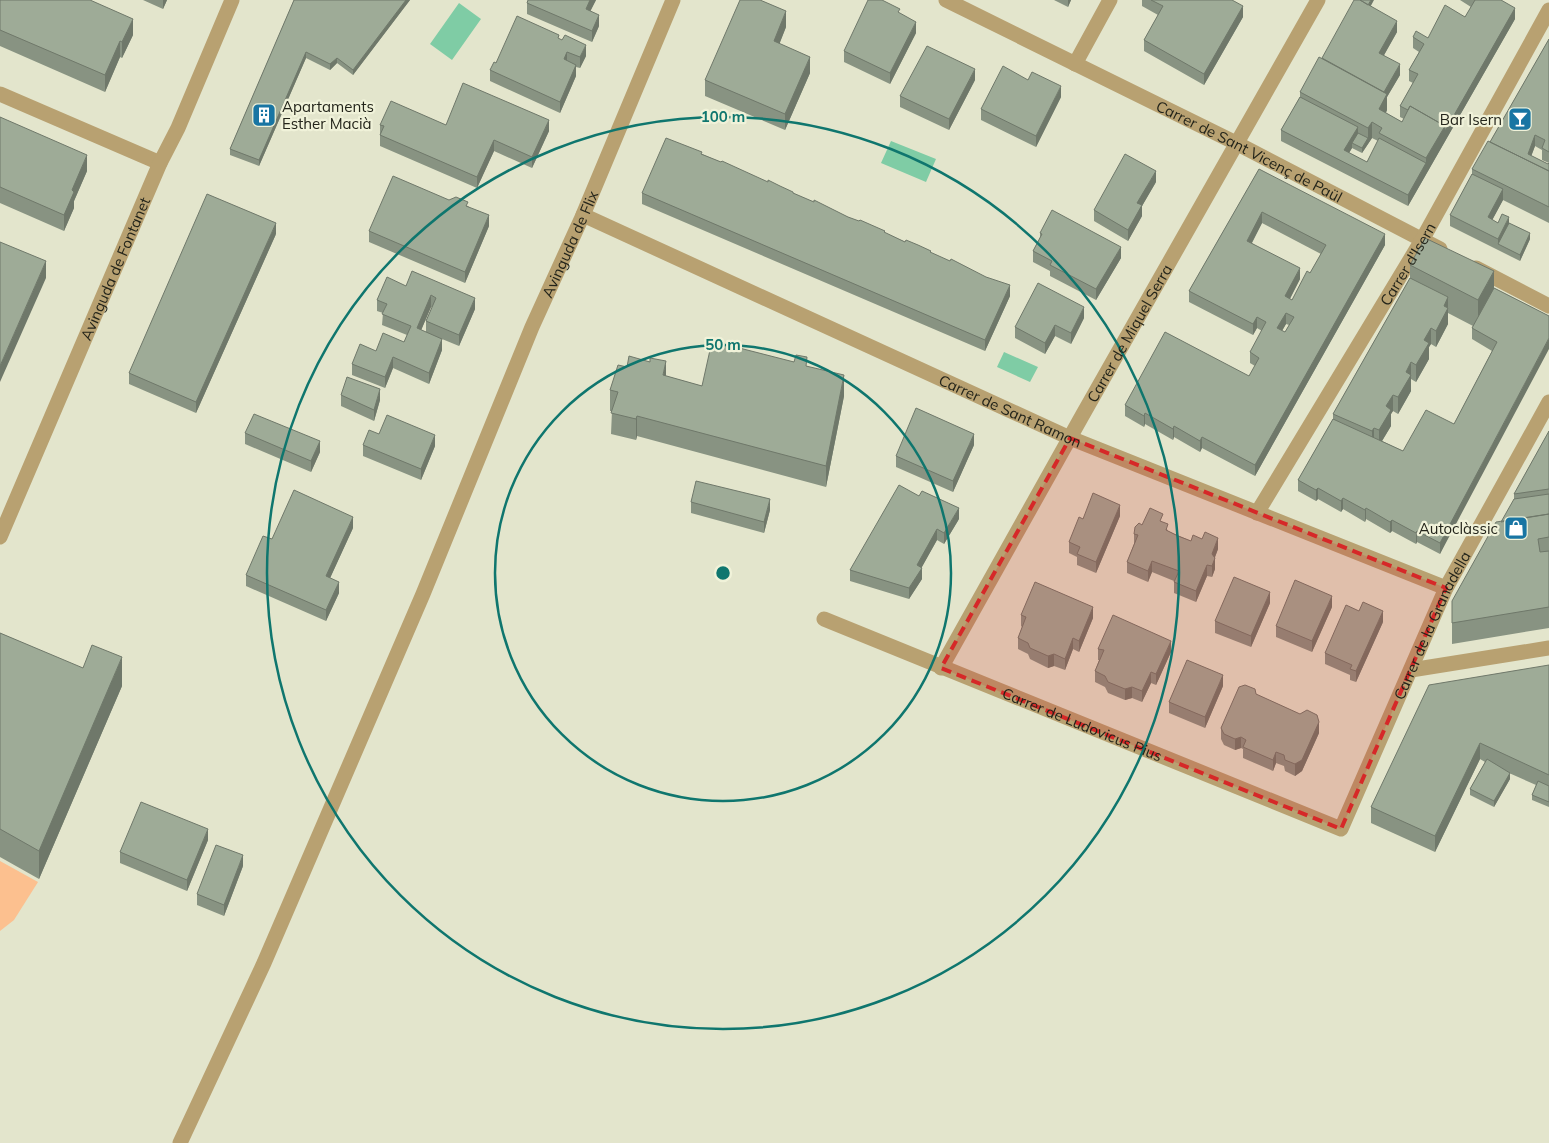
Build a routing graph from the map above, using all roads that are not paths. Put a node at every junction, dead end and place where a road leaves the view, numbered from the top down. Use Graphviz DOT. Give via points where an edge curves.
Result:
graph roads {
  1 [pos="232,0"];
  2 [pos="673,0"];
  3 [pos="946,0"];
  4 [pos="1110,0"];
  5 [pos="1318,0"];
  6 [pos="1549,10"];
  7 [pos="1075,64"];
  8 [pos="0,94"];
  9 [pos="1236,143"];
  10 [pos="160,162"];
  11 [pos="582,215"];
  12 [pos="1422,240"];
  13 [pos="1549,306"];
  14 [pos="1549,402"];
  15 [pos="1070,438"];
  16 [pos="1257,513"];
  17 [pos="0,536"];
  18 [pos="1446,588"];
  19 [pos="824,619"];
  20 [pos="1549,648"];
  21 [pos="941,668"];
  22 [pos="1411,670"];
  23 [pos="1341,829"];
  24 [pos="180,1143"];
  1 -- 10 [label="street, Avinguda de Fontanet" via="178,128"];
  2 -- 11 [label="street, Avinguda de Flix"];
  3 -- 7 [label="street, Carrer de Sant Vicenç de Paül"];
  4 -- 7 [label="street"];
  5 -- 9 [label="street, Carrer de Miquel Serra"];
  6 -- 12 [label="street, Carrer d'Isern"];
  7 -- 9 [label="street, Carrer de Sant Vicenç de Paül"];
  8 -- 10 [label="street"];
  9 -- 12 [label="street, Carrer de Sant Vicenç de Paül"];
  9 -- 15 [label="street, Carrer de Miquel Serra"];
  10 -- 17 [label="street, Avinguda de Fontanet"];
  11 -- 15 [label="street, Carrer de Sant Ramon"];
  11 -- 24 [label="street, Avinguda de Flix" via="264,963"];
  12 -- 13 [label="street, Carrer de Sant Vicenç de Paül"];
  12 -- 16 [label="street, Carrer d'Isern"];
  14 -- 18 [label="street, Carrer de la Granadella"];
  15 -- 16 [label="street, Carrer de Sant Ramon"];
  15 -- 21 [label="street, Carrer de Miquel Serra"];
  16 -- 18 [label="street, Carrer de Sant Ramon"];
  18 -- 22 [label="street, Carrer de la Granadella"];
  19 -- 21 [label="street, Carrer de Ludovicus Pius"];
  20 -- 22 [label="street"];
  21 -- 23 [label="street, Carrer de Ludovicus Pius"];
  22 -- 23 [label="street, Carrer de la Granadella"];
}
